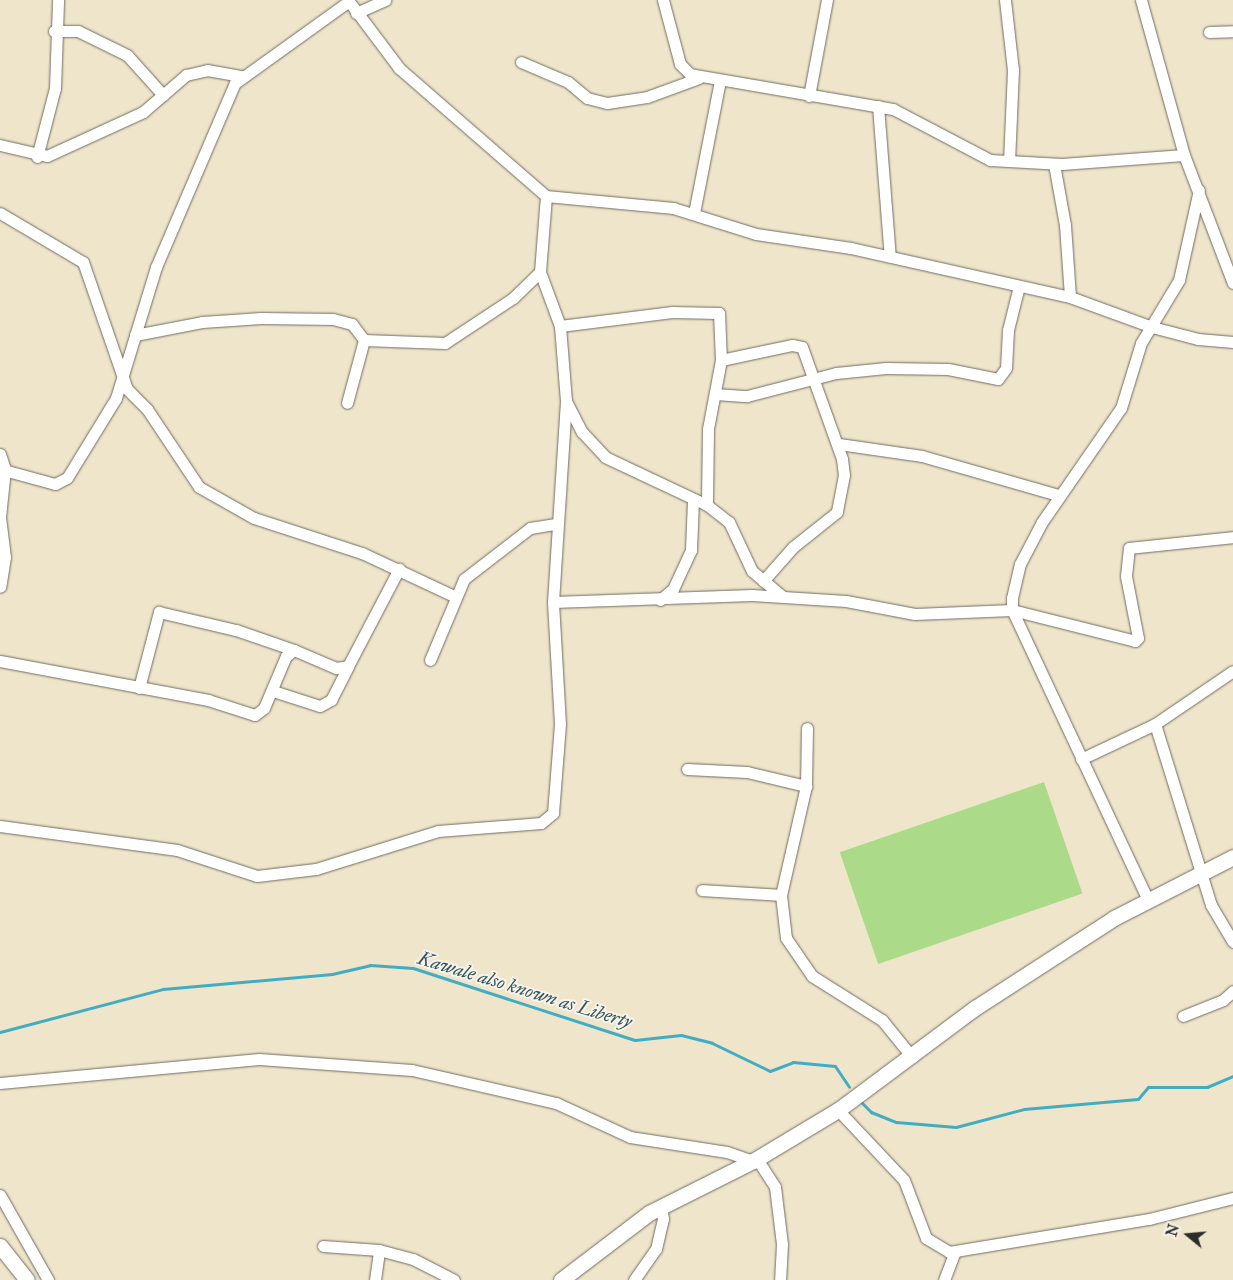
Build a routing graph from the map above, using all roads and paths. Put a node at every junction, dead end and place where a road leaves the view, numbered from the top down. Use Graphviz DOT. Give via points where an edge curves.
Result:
graph roads {
  1 [pos="58,0"];
  2 [pos="348,0"];
  3 [pos="385,0"];
  4 [pos="663,0"];
  5 [pos="827,0"];
  6 [pos="1005,0"];
  7 [pos="1141,0"];
  8 [pos="356,13"];
  9 [pos="54,30"];
  10 [pos="1233,31"];
  11 [pos="1209,32"];
  12 [pos="521,62"];
  13 [pos="241,76"];
  14 [pos="703,78"];
  15 [pos="720,81"];
  16 [pos="162,95"];
  17 [pos="809,96"];
  18 [pos="878,106"];
  19 [pos="0,145"];
  20 [pos="1184,155"];
  21 [pos="37,156"];
  22 [pos="1009,161"];
  23 [pos="1054,164"];
  24 [pos="1198,190"];
  25 [pos="546,196"];
  26 [pos="0,213"];
  27 [pos="694,213"];
  28 [pos="890,257"];
  29 [pos="540,272"];
  30 [pos="1233,283"];
  31 [pos="1019,286"];
  32 [pos="1070,297"];
  33 [pos="560,326"];
  34 [pos="1152,327"];
  35 [pos="135,335"];
  36 [pos="364,340"];
  37 [pos="1233,342"];
  38 [pos="721,360"];
  39 [pos="123,378"];
  40 [pos="816,378"];
  41 [pos="715,394"];
  42 [pos="566,401"];
  43 [pos="347,403"];
  44 [pos="838,444"];
  45 [pos="0,454"];
  46 [pos="2,469"];
  47 [pos="1058,495"];
  48 [pos="694,500"];
  49 [pos="707,506"];
  50 [pos="556,524"];
  51 [pos="1233,537"];
  52 [pos="399,569"];
  53 [pos="763,581"];
  54 [pos="0,587"];
  55 [pos="454,596"];
  56 [pos="782,596"];
  57 [pos="659,601"];
  58 [pos="553,602"];
  59 [pos="1012,610"];
  60 [pos="294,650"];
  61 [pos="430,660"];
  62 [pos="0,661"];
  63 [pos="348,666"];
  64 [pos="1233,671"];
  65 [pos="138,688"];
  66 [pos="273,691"];
  67 [pos="1155,724"];
  68 [pos="807,728"];
  69 [pos="1080,759"];
  70 [pos="687,769"];
  71 [pos="806,786"];
  72 [pos="0,826"];
  73 [pos="1233,857"];
  74 [pos="1202,872"];
  75 [pos="702,890"];
  76 [pos="781,895"];
  77 [pos="1147,898"];
  78 [pos="1233,942"];
  79 [pos="1233,991"];
  80 [pos="1183,1016"];
  81 [pos="912,1057"];
  82 [pos="0,1083"];
  83 [pos="838,1110"];
  84 [pos="755,1160"];
  85 [pos="0,1195"];
  86 [pos="1233,1198"];
  87 [pos="661,1207"];
  88 [pos="0,1246"];
  89 [pos="323,1246"];
  90 [pos="379,1250"];
  91 [pos="956,1252"];
  92 [pos="26,1280"];
  93 [pos="48,1280"];
  94 [pos="375,1280"];
  95 [pos="454,1280"];
  96 [pos="560,1280"];
  97 [pos="634,1280"];
  98 [pos="780,1280"];
  99 [pos="944,1280"];
  1 -- 9 [label="street"];
  2 -- 8 [label="street"];
  2 -- 13 [label="street"];
  3 -- 8 [label="street"];
  4 -- 14 [label="street" via="680,64"];
  5 -- 17 [label="street"];
  6 -- 22 [label="street" via="1013,70"];
  7 -- 20 [label="street"];
  8 -- 25 [label="street" via="399,68"];
  9 -- 16 [label="street" via="78,31 127,55"];
  9 -- 21 [label="street" via="55,88"];
  10 -- 11 [label="street"];
  12 -- 14 [label="street" via="568,82 587,98 607,103 647,97"];
  13 -- 16 [label="street" via="207,70 186,75"];
  13 -- 35 [label="street" via="167,238"];
  14 -- 15 [label="street"];
  15 -- 17 [label="street"];
  15 -- 27 [label="street"];
  16 -- 21 [label="street" via="143,112 72,147"];
  17 -- 18 [label="street"];
  18 -- 22 [label="street" via="906,116 980,157"];
  18 -- 28 [label="street"];
  19 -- 21 [label="street"];
  20 -- 23 [label="street"];
  20 -- 24 [label="street"];
  22 -- 23 [label="street"];
  23 -- 32 [label="street" via="1066,224"];
  24 -- 30 [label="street"];
  24 -- 34 [label="street" via="1179,280"];
  25 -- 27 [label="street"];
  25 -- 29 [label="street"];
  26 -- 39 [label="street" via="83,262"];
  27 -- 28 [label="street" via="756,234"];
  28 -- 31 [label="street"];
  29 -- 33 [label="street"];
  29 -- 36 [label="street" via="513,298 445,343"];
  31 -- 32 [label="street"];
  31 -- 40 [label="street" via="1002,377 948,369 886,368"];
  32 -- 34 [label="street"];
  33 -- 38 [label="street" via="716,311 720,316"];
  33 -- 42 [label="street"];
  34 -- 37 [label="street"];
  34 -- 47 [label="street" via="1136,356 1121,408"];
  35 -- 36 [label="street" via="202,322 291,317 352,324"];
  35 -- 39 [label="street"];
  36 -- 43 [label="street"];
  38 -- 40 [label="street" via="797,345 806,350"];
  38 -- 41 [label="street"];
  39 -- 46 [label="street" via="116,398 61,484"];
  39 -- 52 [label="street" via="200,487 254,518 320,537"];
  40 -- 41 [label="street" via="747,396"];
  40 -- 44 [label="street"];
  41 -- 49 [label="street" via="708,429"];
  42 -- 48 [label="street" via="582,432 605,458"];
  42 -- 50 [label="street"];
  44 -- 47 [label="street" via="922,456"];
  44 -- 53 [label="street" via="844,475 837,512 793,547"];
  45 -- 46 [label="street"];
  46 -- 54 [label="street" via="0,517 5,557"];
  47 -- 59 [label="street" via="1020,564"];
  48 -- 49 [label="street"];
  48 -- 57 [label="street" via="691,550 673,589"];
  49 -- 53 [label="street" via="728,522 744,557"];
  50 -- 55 [label="street" via="538,524 525,531 474,568"];
  50 -- 58 [label="street"];
  51 -- 59 [label="street" via="1129,548 1126,576 1138,638 1135,641"];
  52 -- 55 [label="street"];
  52 -- 63 [label="street"];
  53 -- 56 [label="street"];
  55 -- 61 [label="street"];
  56 -- 57 [label="street"];
  56 -- 59 [label="street" via="846,601 915,614"];
  57 -- 58 [label="street"];
  58 -- 72 [label="street" via="560,756 553,814 541,823 438,831 323,868 257,876 177,850"];
  59 -- 69 [label="street"];
  60 -- 63 [label="street" via="336,668"];
  60 -- 65 [label="street" via="236,630 159,612"];
  60 -- 66 [label="street" via="286,656"];
  62 -- 65 [label="street"];
  63 -- 66 [label="street" via="331,700 320,706"];
  64 -- 67 [label="street"];
  65 -- 66 [label="street" via="208,700 255,715"];
  67 -- 69 [label="street"];
  67 -- 74 [label="street"];
  68 -- 71 [label="street"];
  69 -- 77 [label="street"];
  70 -- 71 [label="street" via="747,772"];
  71 -- 76 [label="street"];
  73 -- 74 [label="street"];
  74 -- 77 [label="street"];
  74 -- 78 [label="street" via="1211,905"];
  75 -- 76 [label="street"];
  76 -- 81 [label="street" via="786,938 800,965 826,988 882,1020"];
  77 -- 81 [label="street" via="975,1008"];
  79 -- 80 [label="street" via="1223,1000"];
  81 -- 83 [label="street"];
  82 -- 84 [label="street" via="259,1059 412,1070 556,1103 630,1136 687,1149 727,1152"];
  83 -- 84 [label="street"];
  83 -- 91 [label="street" via="904,1180 926,1238 941,1250"];
  84 -- 87 [label="street"];
  84 -- 98 [label="street" via="775,1187 782,1244"];
  85 -- 93 [label="street"];
  86 -- 91 [label="street" via="1149,1220"];
  87 -- 96 [label="street" via="614,1236"];
  87 -- 97 [label="street" via="663,1219 656,1249"];
  88 -- 92 [label="street"];
  89 -- 90 [label="street"];
  90 -- 94 [label="street"];
  90 -- 95 [label="street" via="413,1259"];
  91 -- 99 [label="street"];
}
